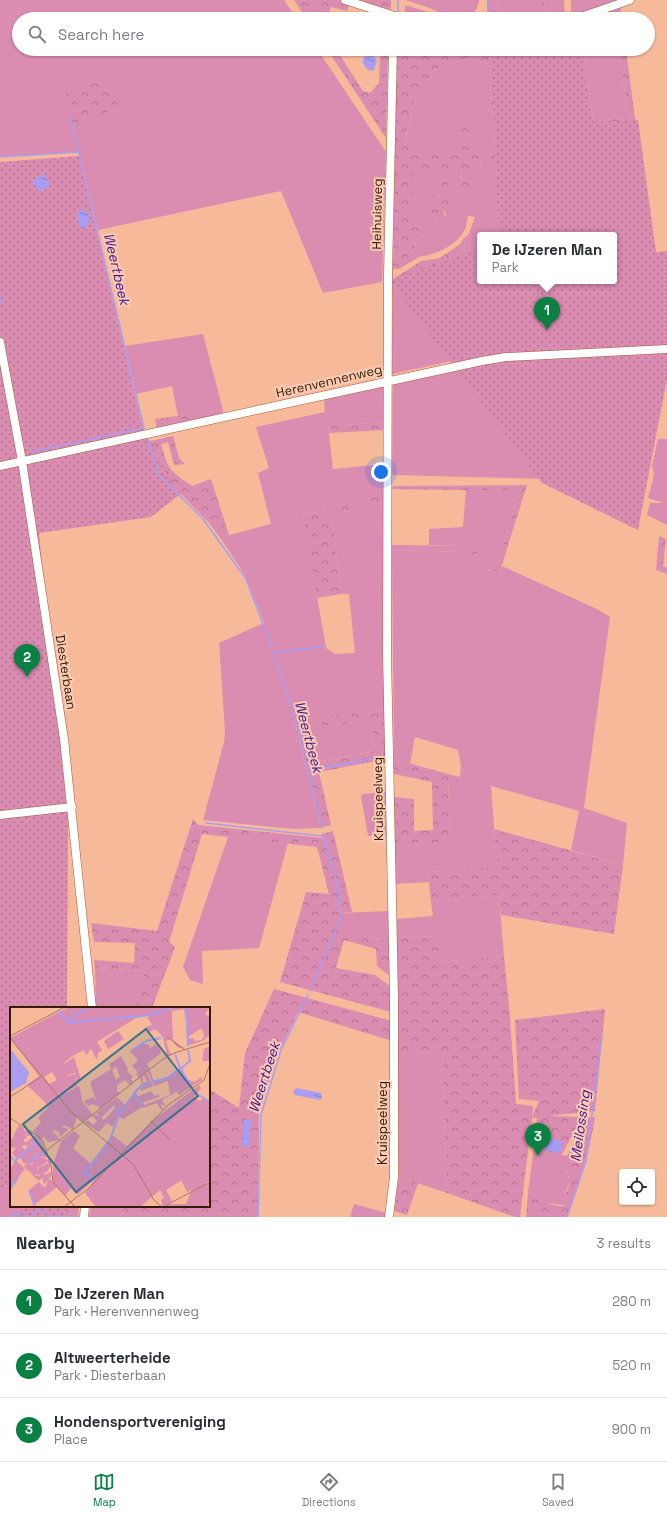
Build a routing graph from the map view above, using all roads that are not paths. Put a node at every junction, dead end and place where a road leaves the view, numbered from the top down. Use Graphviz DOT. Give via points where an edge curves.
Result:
graph roads {
  1 [pos="345,0"];
  2 [pos="630,0"];
  3 [pos="379,12"];
  4 [pos="595,12"];
  5 [pos="393,56"];
  6 [pos="0,342"];
  7 [pos="667,349"];
  8 [pos="388,380"];
  9 [pos="22,461"];
  10 [pos="0,466"];
  11 [pos="72,807"];
  12 [pos="0,815"];
  13 [pos="92,1007"];
  14 [pos="85,1207"];
  15 [pos="84,1217"];
  16 [pos="389,1217"];
  1 -- 3 [label="street"];
  2 -- 4 [label="street"];
  5 -- 8 [label="street, Heihuisweg"];
  6 -- 9 [label="street, Diesterbaan"];
  7 -- 8 [label="street, Herenvennenweg" via="506,357"];
  8 -- 9 [label="street, Herenvennenweg"];
  8 -- 16 [label="street, Kruispeelweg" via="388,655 394,996 394,1177"];
  9 -- 10 [label="street, Herenvennenweg"];
  9 -- 11 [label="street, Diesterbaan"];
  11 -- 12 [label="street"];
  11 -- 13 [label="street, Diesterbaan"];
  14 -- 15 [label="street"];
}
